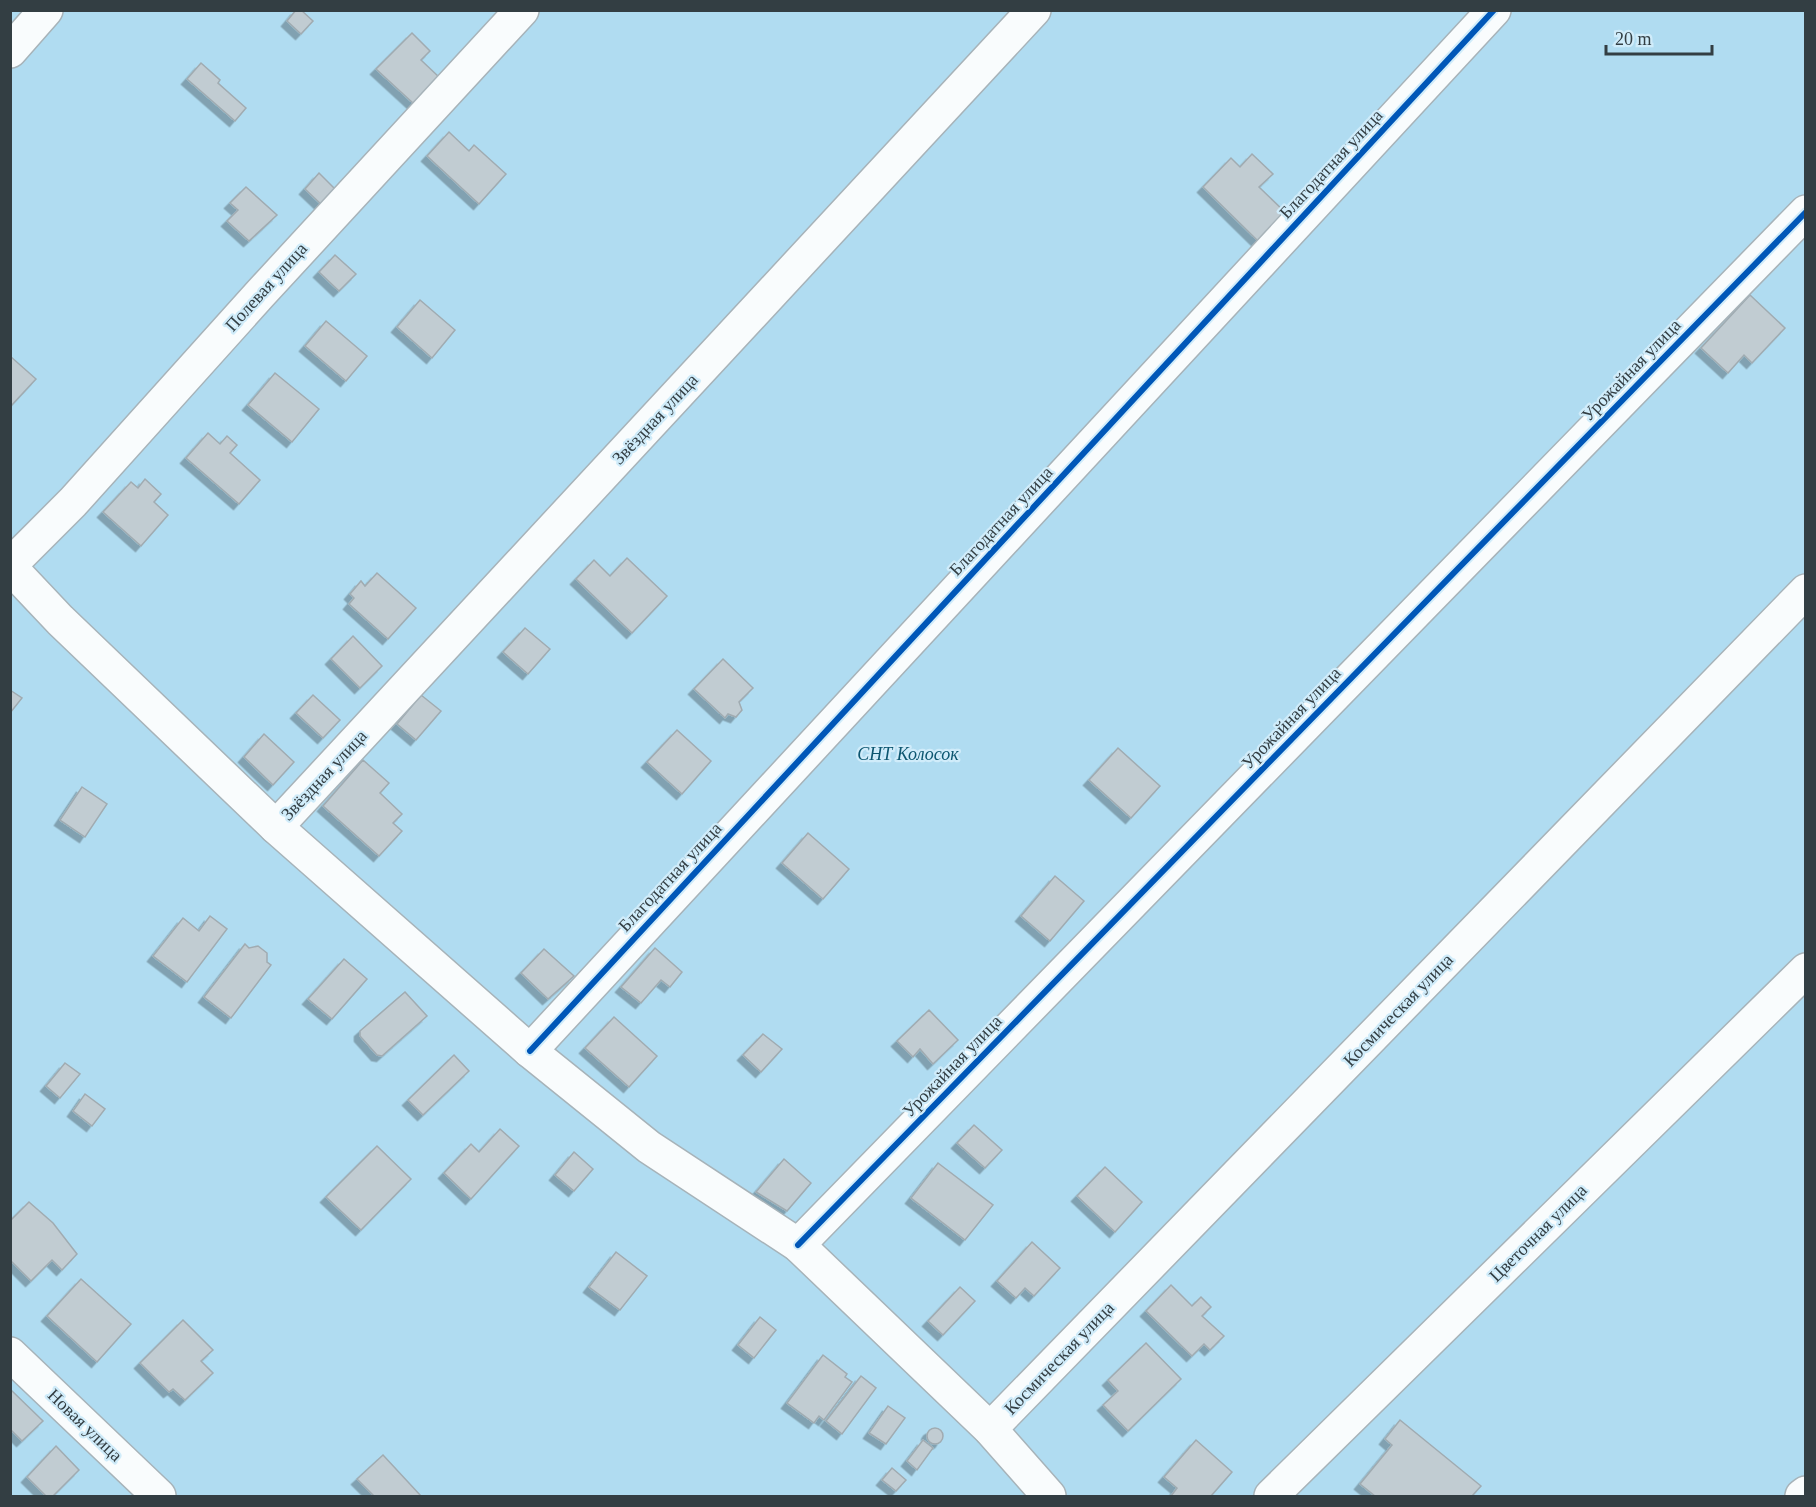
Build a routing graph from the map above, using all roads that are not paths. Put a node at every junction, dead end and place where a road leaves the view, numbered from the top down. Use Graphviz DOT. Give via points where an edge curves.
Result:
graph roads {
  1 [pos="46,10"];
  2 [pos="522,10"];
  3 [pos="1034,10"];
  4 [pos="1494,10"];
  5 [pos="10,51"];
  6 [pos="1806,212"];
  7 [pos="10,566"];
  8 [pos="1806,591"];
  9 [pos="276,827"];
  10 [pos="1806,970"];
  11 [pos="530,1051"];
  12 [pos="798,1245"];
  13 [pos="10,1354"];
  14 [pos="990,1429"];
  15 [pos="1806,1493"];
  16 [pos="159,1497"];
  17 [pos="1049,1497"];
  18 [pos="1271,1497"];
  19 [pos="1802,1497"];
  1 -- 5 [label="street"];
  2 -- 7 [label="street, Полевая улица"];
  3 -- 9 [label="street, Звёздная улица"];
  4 -- 11 [label="street, Благодатная улица"];
  6 -- 12 [label="street, Урожайная улица"];
  7 -- 9 [label="street" via="60,620"];
  8 -- 14 [label="street, Космическая улица"];
  9 -- 11 [label="street"];
  10 -- 18 [label="street, Цветочная улица"];
  11 -- 12 [label="street" via="649,1147"];
  12 -- 14 [label="street"];
  13 -- 16 [label="street, Новая улица"];
  14 -- 17 [label="street"];
  15 -- 19 [label="street"];
}
